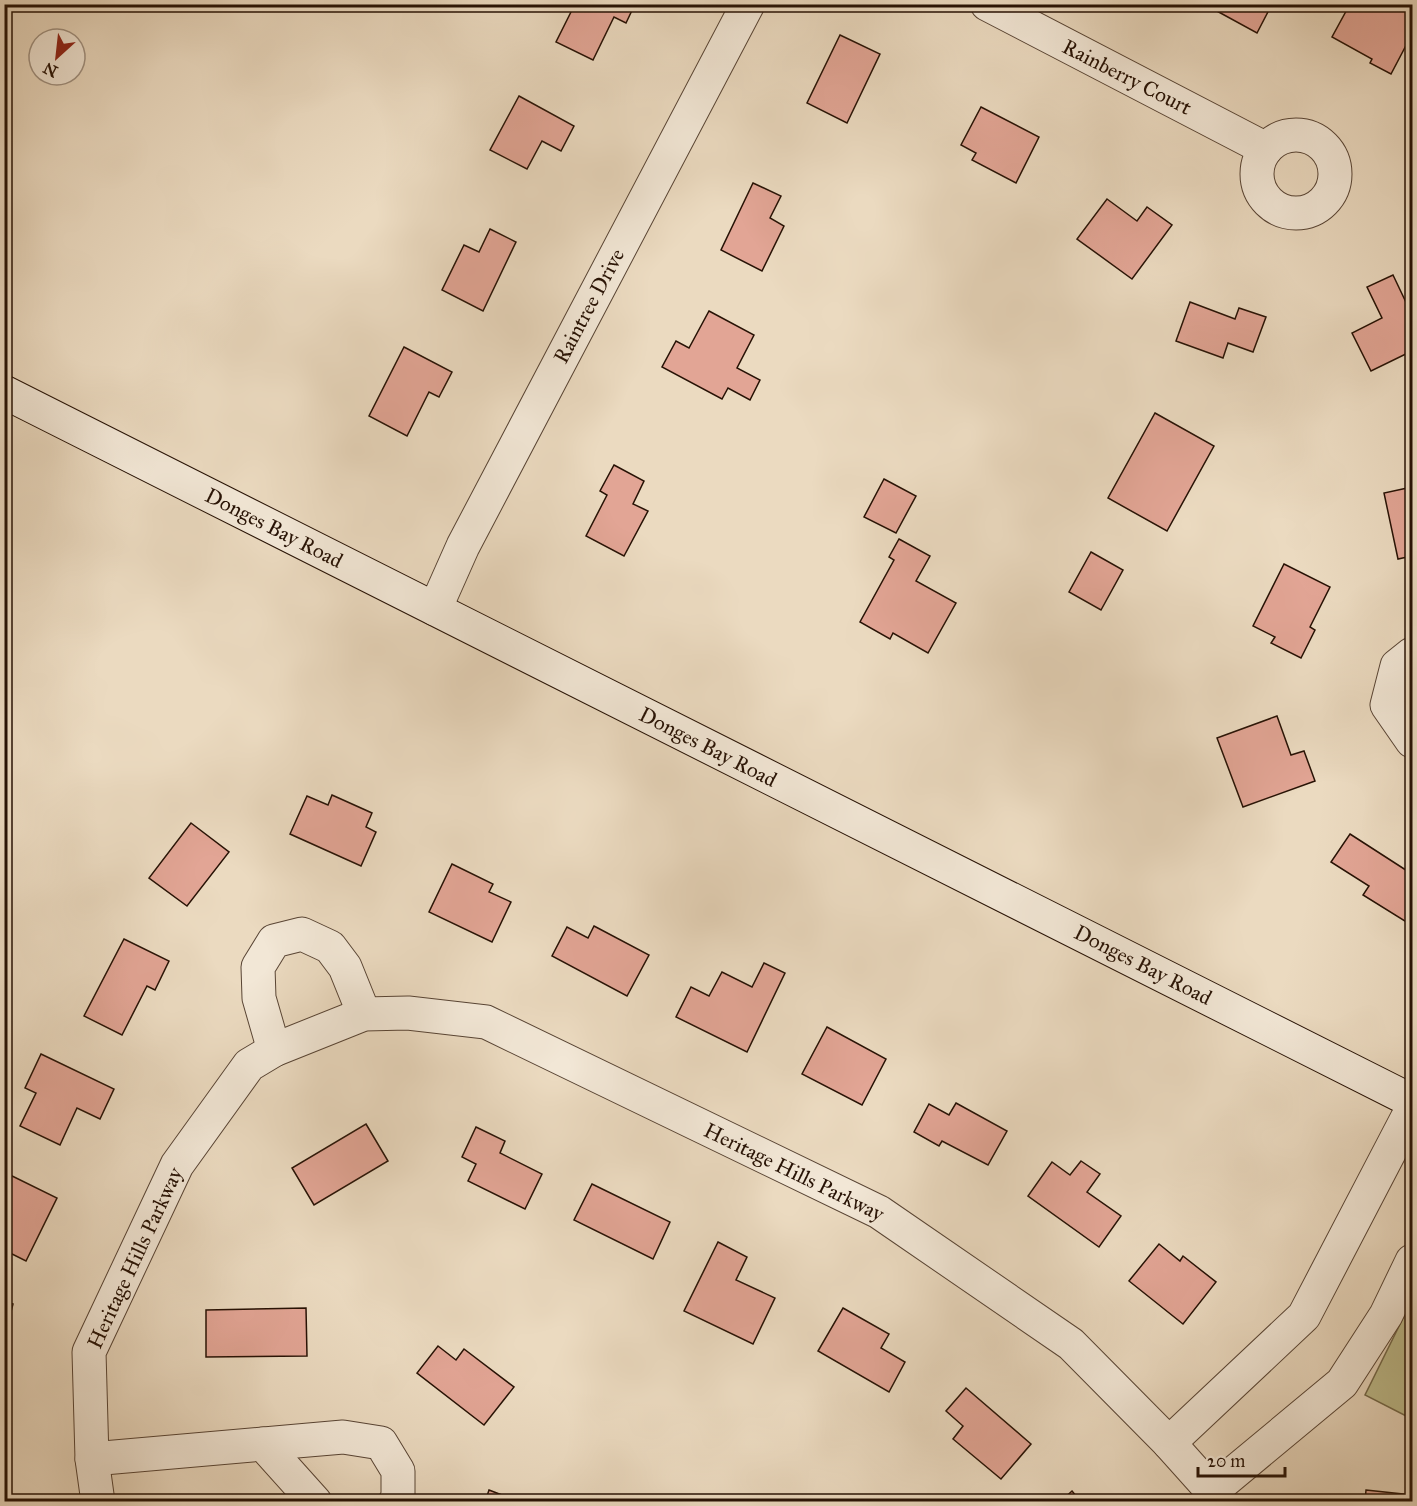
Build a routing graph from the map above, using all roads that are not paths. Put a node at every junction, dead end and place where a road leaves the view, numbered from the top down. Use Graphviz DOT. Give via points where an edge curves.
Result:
graph roads {
  1 [pos="748,4"];
  2 [pos="987,4"];
  3 [pos="1266,149"];
  4 [pos="4,392"];
  5 [pos="435,609"];
  6 [pos="1413,654"];
  7 [pos="1413,741"];
  8 [pos="364,1014"];
  9 [pos="274,1050"];
  10 [pos="1413,1101"];
  11 [pos="1413,1109"];
  12 [pos="1413,1261"];
  13 [pos="1169,1443"];
  14 [pos="263,1444"];
  15 [pos="93,1459"];
  16 [pos="1214,1496"];
  17 [pos="98,1502"];
  18 [pos="315,1502"];
  19 [pos="395,1502"];
  1 -- 5 [label="street, Raintree Drive" via="463,546"];
  2 -- 3 [label="street, Rainberry Court"];
  4 -- 5 [label="street, Donges Bay Road"];
  5 -- 10 [label="street, Donges Bay Road"];
  6 -- 7 [label="street" via="1397,666 1388,705"];
  8 -- 9 [label="street, Heritage Hills Parkway"];
  8 -- 9 [label="street" via="345,967 330,946 302,934 274,941 258,967 259,998"];
  8 -- 13 [label="street, Heritage Hills Parkway" via="408,1013 486,1022 879,1212 1071,1344"];
  9 -- 15 [label="street, Heritage Hills Parkway" via="249,1065 177,1165 89,1352"];
  11 -- 13 [label="street" via="1304,1316"];
  12 -- 16 [label="street, Heritage Hills Parkway" via="1386,1315 1342,1383"];
  13 -- 16 [label="street, Heritage Hills Parkway"];
  14 -- 15 [label="street"];
  14 -- 18 [label="street"];
  14 -- 19 [label="street" via="343,1437 381,1443 398,1471"];
  15 -- 17 [label="street, Heritage Hills Parkway"];
}
